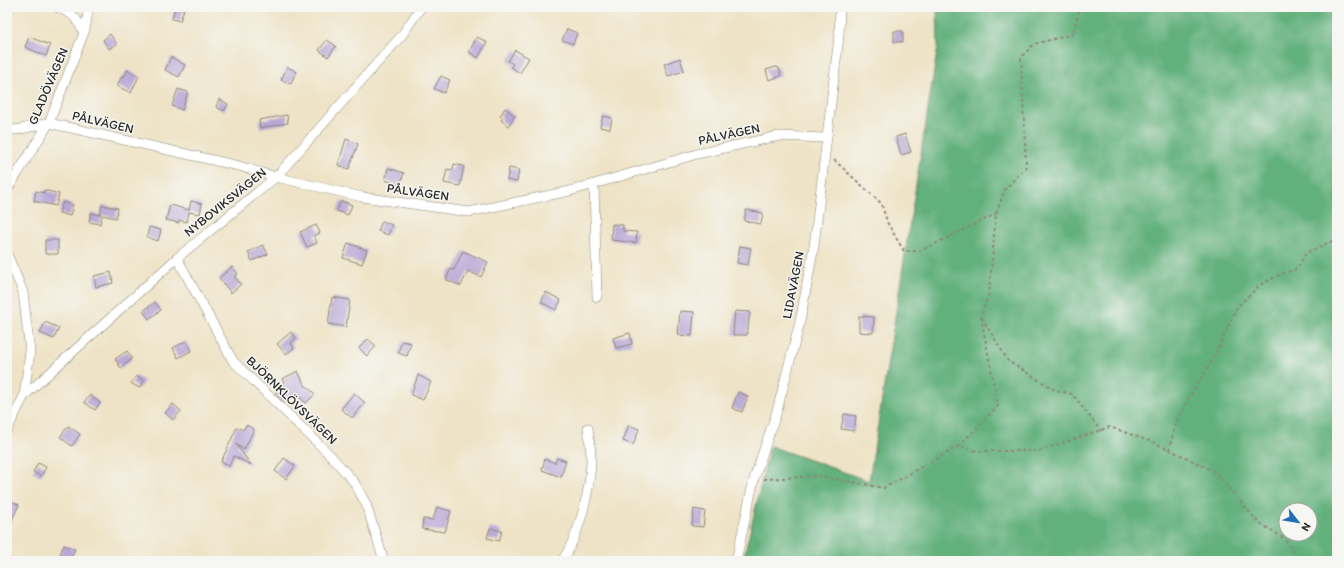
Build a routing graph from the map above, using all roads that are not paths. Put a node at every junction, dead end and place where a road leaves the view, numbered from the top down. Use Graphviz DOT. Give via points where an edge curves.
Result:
graph roads {
  1 [pos="56,7"];
  2 [pos="89,7"];
  3 [pos="421,7"];
  4 [pos="840,7"];
  5 [pos="84,33"];
  6 [pos="49,123"];
  7 [pos="7,129"];
  8 [pos="826,138"];
  9 [pos="276,177"];
  10 [pos="594,184"];
  11 [pos="7,190"];
  12 [pos="7,254"];
  13 [pos="177,258"];
  14 [pos="597,297"];
  15 [pos="24,396"];
  16 [pos="588,428"];
  17 [pos="7,430"];
  18 [pos="384,561"];
  19 [pos="562,561"];
  20 [pos="736,561"];
  1 -- 5 [label="street" via="69,12 78,20"];
  2 -- 5 [label="street, GLADÖVÄGEN"];
  3 -- 9 [label="street, NYBOVIKSVÄGEN" via="398,39"];
  4 -- 8 [label="street, LIDAVÄGEN" via="839,36"];
  5 -- 6 [label="street, GLADÖVÄGEN"];
  6 -- 7 [label="street, PÅLVÄGEN" via="16,130"];
  6 -- 9 [label="street, PÅLVÄGEN" via="239,166"];
  6 -- 11 [label="street, GLADÖVÄGEN"];
  8 -- 10 [label="street, PÅLVÄGEN" via="779,136 697,154"];
  8 -- 20 [label="street, LIDAVÄGEN" via="814,246 800,322 777,411 754,479"];
  9 -- 10 [label="street, PÅLVÄGEN" via="362,197 468,212"];
  9 -- 13 [label="street, NYBOVIKSVÄGEN"];
  10 -- 14 [label="street"];
  12 -- 15 [label="street" via="23,292 30,352"];
  13 -- 15 [label="street, NYBOVIKSVÄGEN"];
  13 -- 18 [label="street, BJÖRNKLÖVSVÄGEN" via="233,361 331,456 354,482 366,504"];
  15 -- 17 [label="street"];
  16 -- 19 [label="street" via="591,459 584,509 569,551"];
}
